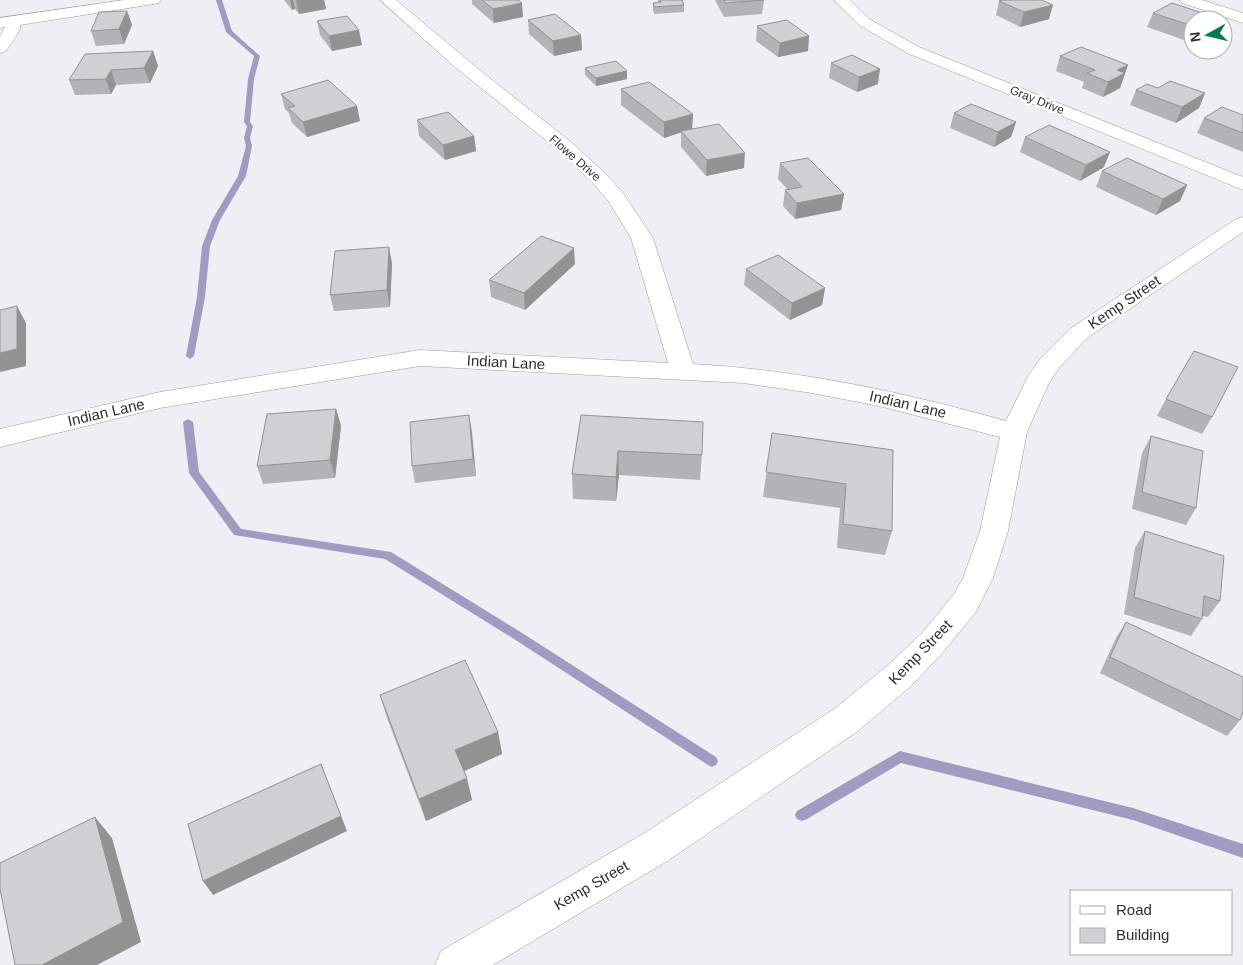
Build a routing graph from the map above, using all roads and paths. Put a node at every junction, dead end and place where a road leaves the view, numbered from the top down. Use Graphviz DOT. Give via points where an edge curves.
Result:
graph roads {
  1 [pos="154,0"];
  2 [pos="387,0"];
  3 [pos="840,0"];
  4 [pos="1187,0"];
  5 [pos="1243,18"];
  6 [pos="6,22"];
  7 [pos="0,48"];
  8 [pos="1243,184"];
  9 [pos="1243,223"];
  10 [pos="683,372"];
  11 [pos="1014,432"];
  12 [pos="0,438"];
  13 [pos="455,965"];
  1 -- 6 [label="street"];
  2 -- 10 [label="street, Flowe Drive" via="592,171 616,196 642,238"];
  3 -- 8 [label="street, Gray Drive" via="864,22 913,50"];
  4 -- 5 [label="street"];
  6 -- 7 [label="street" via="12,30"];
  9 -- 11 [label="street, Kemp Street" via="1079,333 1037,382"];
  10 -- 11 [label="street, Indian Lane" via="742,374 827,386 905,402"];
  10 -- 12 [label="street, Indian Lane" via="420,358 160,400"];
  11 -- 13 [label="street, Kemp Street" via="994,531 978,578 965,604 899,676 846,720 656,848"];
}
